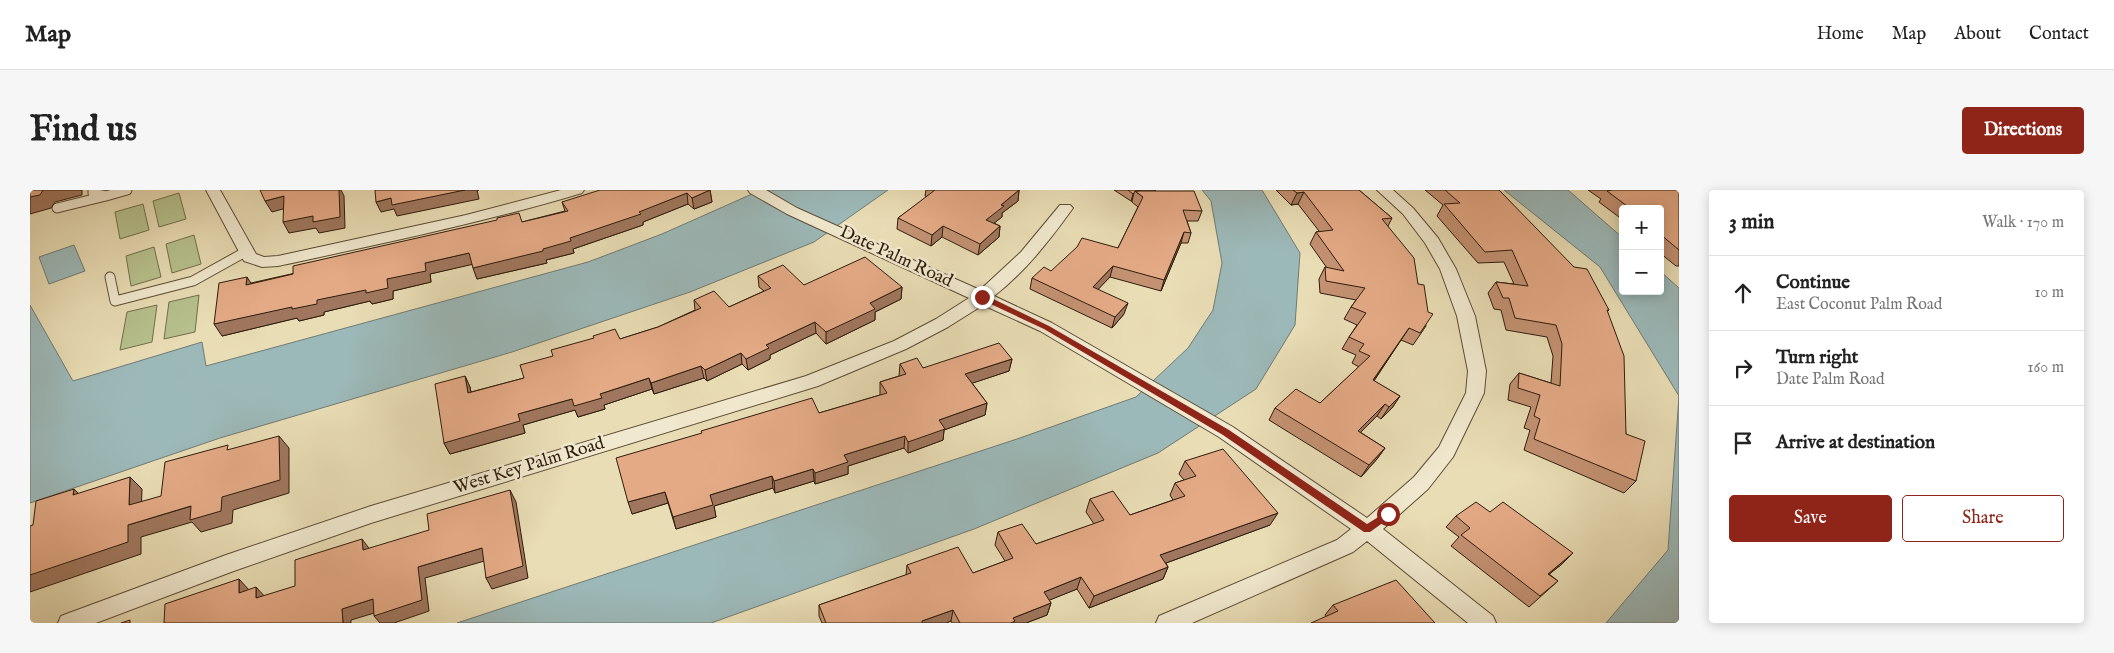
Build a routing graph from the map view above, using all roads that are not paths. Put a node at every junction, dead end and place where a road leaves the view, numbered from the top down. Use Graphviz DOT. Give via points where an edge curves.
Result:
graph roads {
  1 [pos="93,190"];
  2 [pos="127,190"];
  3 [pos="213,190"];
  4 [pos="577,190"];
  5 [pos="756,190"];
  6 [pos="1384,190"];
  7 [pos="106,196"];
  8 [pos="57,208"];
  9 [pos="1065,208"];
  10 [pos="247,251"];
  11 [pos="110,276"];
  12 [pos="982,297"];
  13 [pos="1126,372"];
  14 [pos="1226,432"];
  15 [pos="1367,529"];
  16 [pos="69,623"];
  17 [pos="1167,623"];
  18 [pos="1485,623"];
  1 -- 7 [label="lane" via="93,193"];
  2 -- 7 [label="lane"];
  3 -- 10 [label="street"];
  4 -- 10 [label="street" via="533,204 278,261 262,262"];
  5 -- 12 [label="street, Date Palm Road" via="792,211"];
  6 -- 15 [label="street" via="1421,227 1448,269 1466,316 1477,371 1475,393 1446,452 1421,483"];
  7 -- 8 [label="lane"];
  9 -- 12 [label="street, West Key Palm Road" via="1034,248"];
  10 -- 11 [label="lane" via="193,281 114,302"];
  12 -- 13 [label="street, Date Palm Road" via="1046,327"];
  12 -- 16 [label="street, West Key Palm Road" via="940,326 911,341 812,381 370,515 226,564"];
  13 -- 14 [label="street, Date Palm Road"];
  14 -- 15 [label="street, Date Palm Road"];
  15 -- 17 [label="street" via="1346,546"];
  15 -- 18 [label="street, Date Palm Road"];
}
